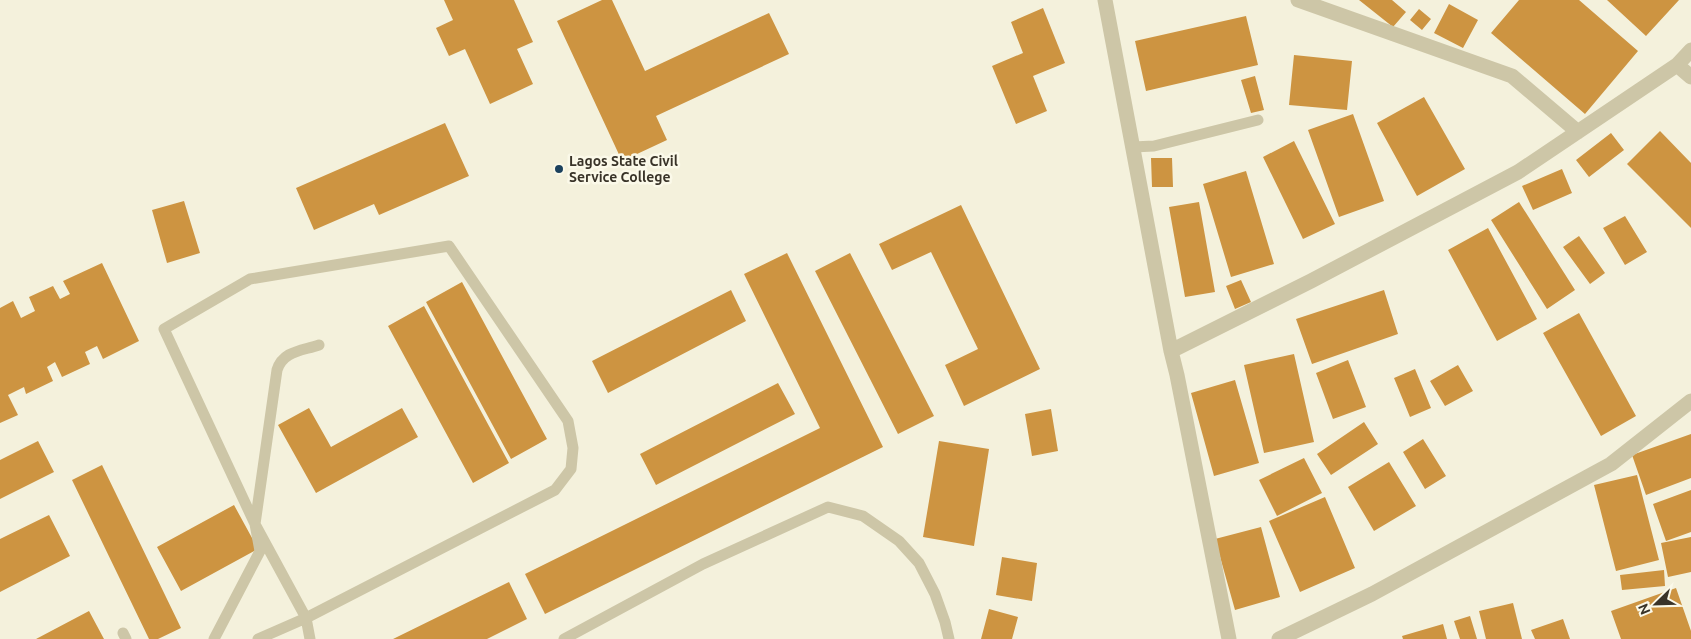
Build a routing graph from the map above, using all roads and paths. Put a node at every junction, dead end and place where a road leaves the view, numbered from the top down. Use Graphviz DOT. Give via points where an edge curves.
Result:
graph roads {
  1 [pos="1105,0"];
  2 [pos="1298,0"];
  3 [pos="1316,2"];
  4 [pos="1691,50"];
  5 [pos="1677,65"];
  6 [pos="1691,77"];
  7 [pos="1258,120"];
  8 [pos="1578,132"];
  9 [pos="1133,147"];
  10 [pos="319,345"];
  11 [pos="1171,351"];
  12 [pos="1691,401"];
  13 [pos="255,524"];
  14 [pos="306,618"];
  15 [pos="214,639"];
  16 [pos="258,639"];
  17 [pos="310,639"];
  18 [pos="564,639"];
  19 [pos="949,639"];
  20 [pos="1229,639"];
  21 [pos="1279,639"];
  1 -- 9 [label="street"];
  2 -- 3 [label="street"];
  3 -- 8 [label="street" via="1512,76"];
  4 -- 5 [label="street"];
  5 -- 6 [label="street"];
  5 -- 8 [label="street"];
  7 -- 9 [label="lane" via="1154,146"];
  8 -- 11 [label="street" via="1518,172"];
  9 -- 11 [label="street"];
  10 -- 13 [label="lane" via="280,360"];
  11 -- 20 [label="street"];
  12 -- 21 [label="street" via="1611,464 1372,594"];
  13 -- 14 [label="lane"];
  13 -- 14 [label="lane" via="164,329 250,279 449,246 568,421 573,448 571,469 556,490"];
  13 -- 15 [label="lane" via="260,551"];
  14 -- 16 [label="lane"];
  14 -- 17 [label="lane"];
  18 -- 19 [label="lane" via="703,564 828,507 863,516 900,542 919,562 935,594"];
}
